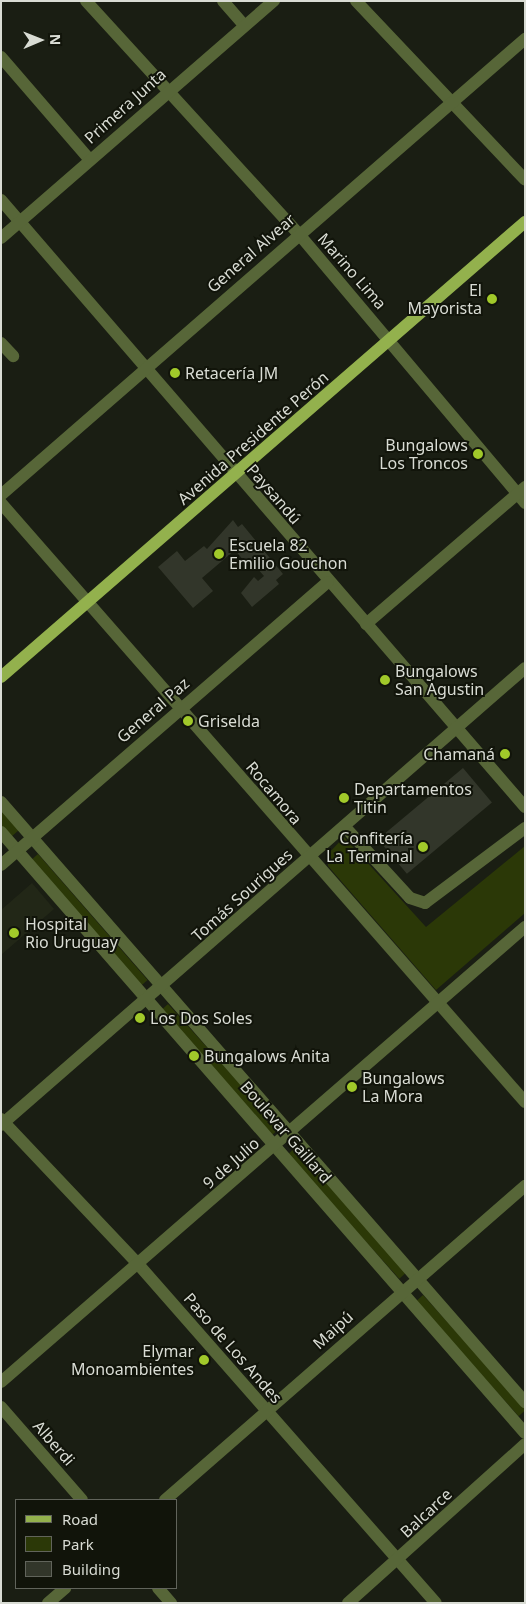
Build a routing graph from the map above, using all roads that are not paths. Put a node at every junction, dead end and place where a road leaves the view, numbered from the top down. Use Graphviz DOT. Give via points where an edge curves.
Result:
graph roads {
  1 [pos="86,1"];
  2 [pos="223,1"];
  3 [pos="274,1"];
  4 [pos="356,1"];
  5 [pos="243,24"];
  6 [pos="525,39"];
  7 [pos="1,57"];
  8 [pos="168,90"];
  9 [pos="453,101"];
  10 [pos="90,160"];
  11 [pos="525,180"];
  12 [pos="1,200"];
  13 [pos="21,222"];
  14 [pos="525,222"];
  15 [pos="298,233"];
  16 [pos="1,238"];
  17 [pos="391,340"];
  18 [pos="1,343"];
  19 [pos="13,356"];
  20 [pos="145,366"];
  21 [pos="235,475"];
  22 [pos="1,495"];
  23 [pos="522,495"];
  24 [pos="1,503"];
  25 [pos="328,582"];
  26 [pos="88,604"];
  27 [pos="366,624"];
  28 [pos="525,668"];
  29 [pos="1,677"];
  30 [pos="180,708"];
  31 [pos="456,728"];
  32 [pos="1,802"];
  33 [pos="525,807"];
  34 [pos="344,827"];
  35 [pos="525,828"];
  36 [pos="1,832"];
  37 [pos="33,837"];
  38 [pos="18,850"];
  39 [pos="308,859"];
  40 [pos="1,865"];
  41 [pos="525,927"];
  42 [pos="164,986"];
  43 [pos="147,1000"];
  44 [pos="440,1005"];
  45 [pos="525,1102"];
  46 [pos="2,1122"];
  47 [pos="289,1134"];
  48 [pos="276,1146"];
  49 [pos="525,1186"];
  50 [pos="138,1264"];
  51 [pos="417,1279"];
  52 [pos="403,1290"];
  53 [pos="1,1382"];
  54 [pos="525,1402"];
  55 [pos="1,1407"];
  56 [pos="267,1411"];
  57 [pos="525,1433"];
  58 [pos="525,1444"];
  59 [pos="81,1499"];
  60 [pos="166,1499"];
  61 [pos="399,1560"];
  62 [pos="64,1589"];
  63 [pos="159,1589"];
  64 [pos="48,1603"];
  65 [pos="171,1603"];
  66 [pos="348,1603"];
  67 [pos="436,1603"];
  1 -- 8 [label="street, Marino Lima"];
  2 -- 5 [label="street"];
  3 -- 5 [label="street, Primera Junta"];
  4 -- 9 [label="street"];
  5 -- 8 [label="street, Primera Junta"];
  6 -- 9 [label="street, General Alvear"];
  7 -- 10 [label="street"];
  8 -- 10 [label="street, Primera Junta"];
  8 -- 15 [label="street, Marino Lima"];
  9 -- 11 [label="street"];
  9 -- 15 [label="street, General Alvear"];
  10 -- 13 [label="street, Primera Junta"];
  12 -- 13 [label="street, Paysandú"];
  13 -- 16 [label="street, Primera Junta"];
  13 -- 20 [label="street, Paysandú"];
  14 -- 17 [label="main road, Avenida Presidente Perón"];
  15 -- 17 [label="street, Marino Lima"];
  15 -- 20 [label="street, General Alvear"];
  17 -- 21 [label="main road, Avenida Presidente Perón"];
  17 -- 23 [label="street, Marino Lima"];
  18 -- 19 [label="street"];
  20 -- 21 [label="street, Paysandú"];
  20 -- 22 [label="street, General Alvear"];
  21 -- 25 [label="street, Paysandú"];
  21 -- 26 [label="main road, Avenida Presidente Perón"];
  23 -- 27 [label="street"];
  24 -- 26 [label="street, Rocamora"];
  25 -- 27 [label="street, Paysandú"];
  25 -- 30 [label="street, General Paz"];
  26 -- 29 [label="main road, Avenida Presidente Perón"];
  26 -- 30 [label="street, Rocamora"];
  27 -- 31 [label="street, Paysandú"];
  28 -- 31 [label="street, Tomás Sourigues"];
  30 -- 37 [label="street, General Paz"];
  30 -- 39 [label="street, Rocamora"];
  31 -- 33 [label="street, Paysandú"];
  31 -- 34 [label="street, Tomás Sourigues"];
  32 -- 37 [label="street, Boulevar Gaillard"];
  34 -- 35 [label="street" via="410,898 425,903"];
  34 -- 39 [label="street, Tomás Sourigues"];
  36 -- 38 [label="street, Boulevar Gaillard"];
  37 -- 38 [label="street, General Paz"];
  37 -- 42 [label="street, Boulevar Gaillard"];
  38 -- 40 [label="street, General Paz"];
  38 -- 43 [label="street, Boulevar Gaillard"];
  39 -- 42 [label="street, Tomás Sourigues"];
  39 -- 44 [label="street, Rocamora"];
  41 -- 44 [label="street, 9 de Julio"];
  42 -- 43 [label="street, Tomás Sourigues"];
  42 -- 47 [label="street, Boulevar Gaillard"];
  43 -- 46 [label="street, Tomás Sourigues"];
  43 -- 48 [label="street, Boulevar Gaillard"];
  44 -- 45 [label="street, Rocamora"];
  44 -- 47 [label="street, 9 de Julio"];
  46 -- 50 [label="street, Paso de Los Andes"];
  47 -- 48 [label="street, 9 de Julio"];
  47 -- 51 [label="street, Boulevar Gaillard"];
  48 -- 50 [label="street, 9 de Julio"];
  48 -- 52 [label="street, Boulevar Gaillard"];
  49 -- 51 [label="street, Maipú"];
  50 -- 53 [label="street, 9 de Julio"];
  50 -- 56 [label="street, Paso de Los Andes"];
  51 -- 52 [label="street, Maipú"];
  51 -- 54 [label="street, Boulevar Gaillard"];
  52 -- 56 [label="street, Maipú"];
  52 -- 57 [label="street, Boulevar Gaillard"];
  55 -- 59 [label="street, Alberdi"];
  56 -- 60 [label="street, Maipú"];
  56 -- 61 [label="street, Paso de Los Andes"];
  58 -- 61 [label="street, Balcarce"];
  61 -- 66 [label="street, Balcarce"];
  61 -- 67 [label="street, Paso de Los Andes"];
  62 -- 64 [label="street"];
  63 -- 65 [label="street"];
}
